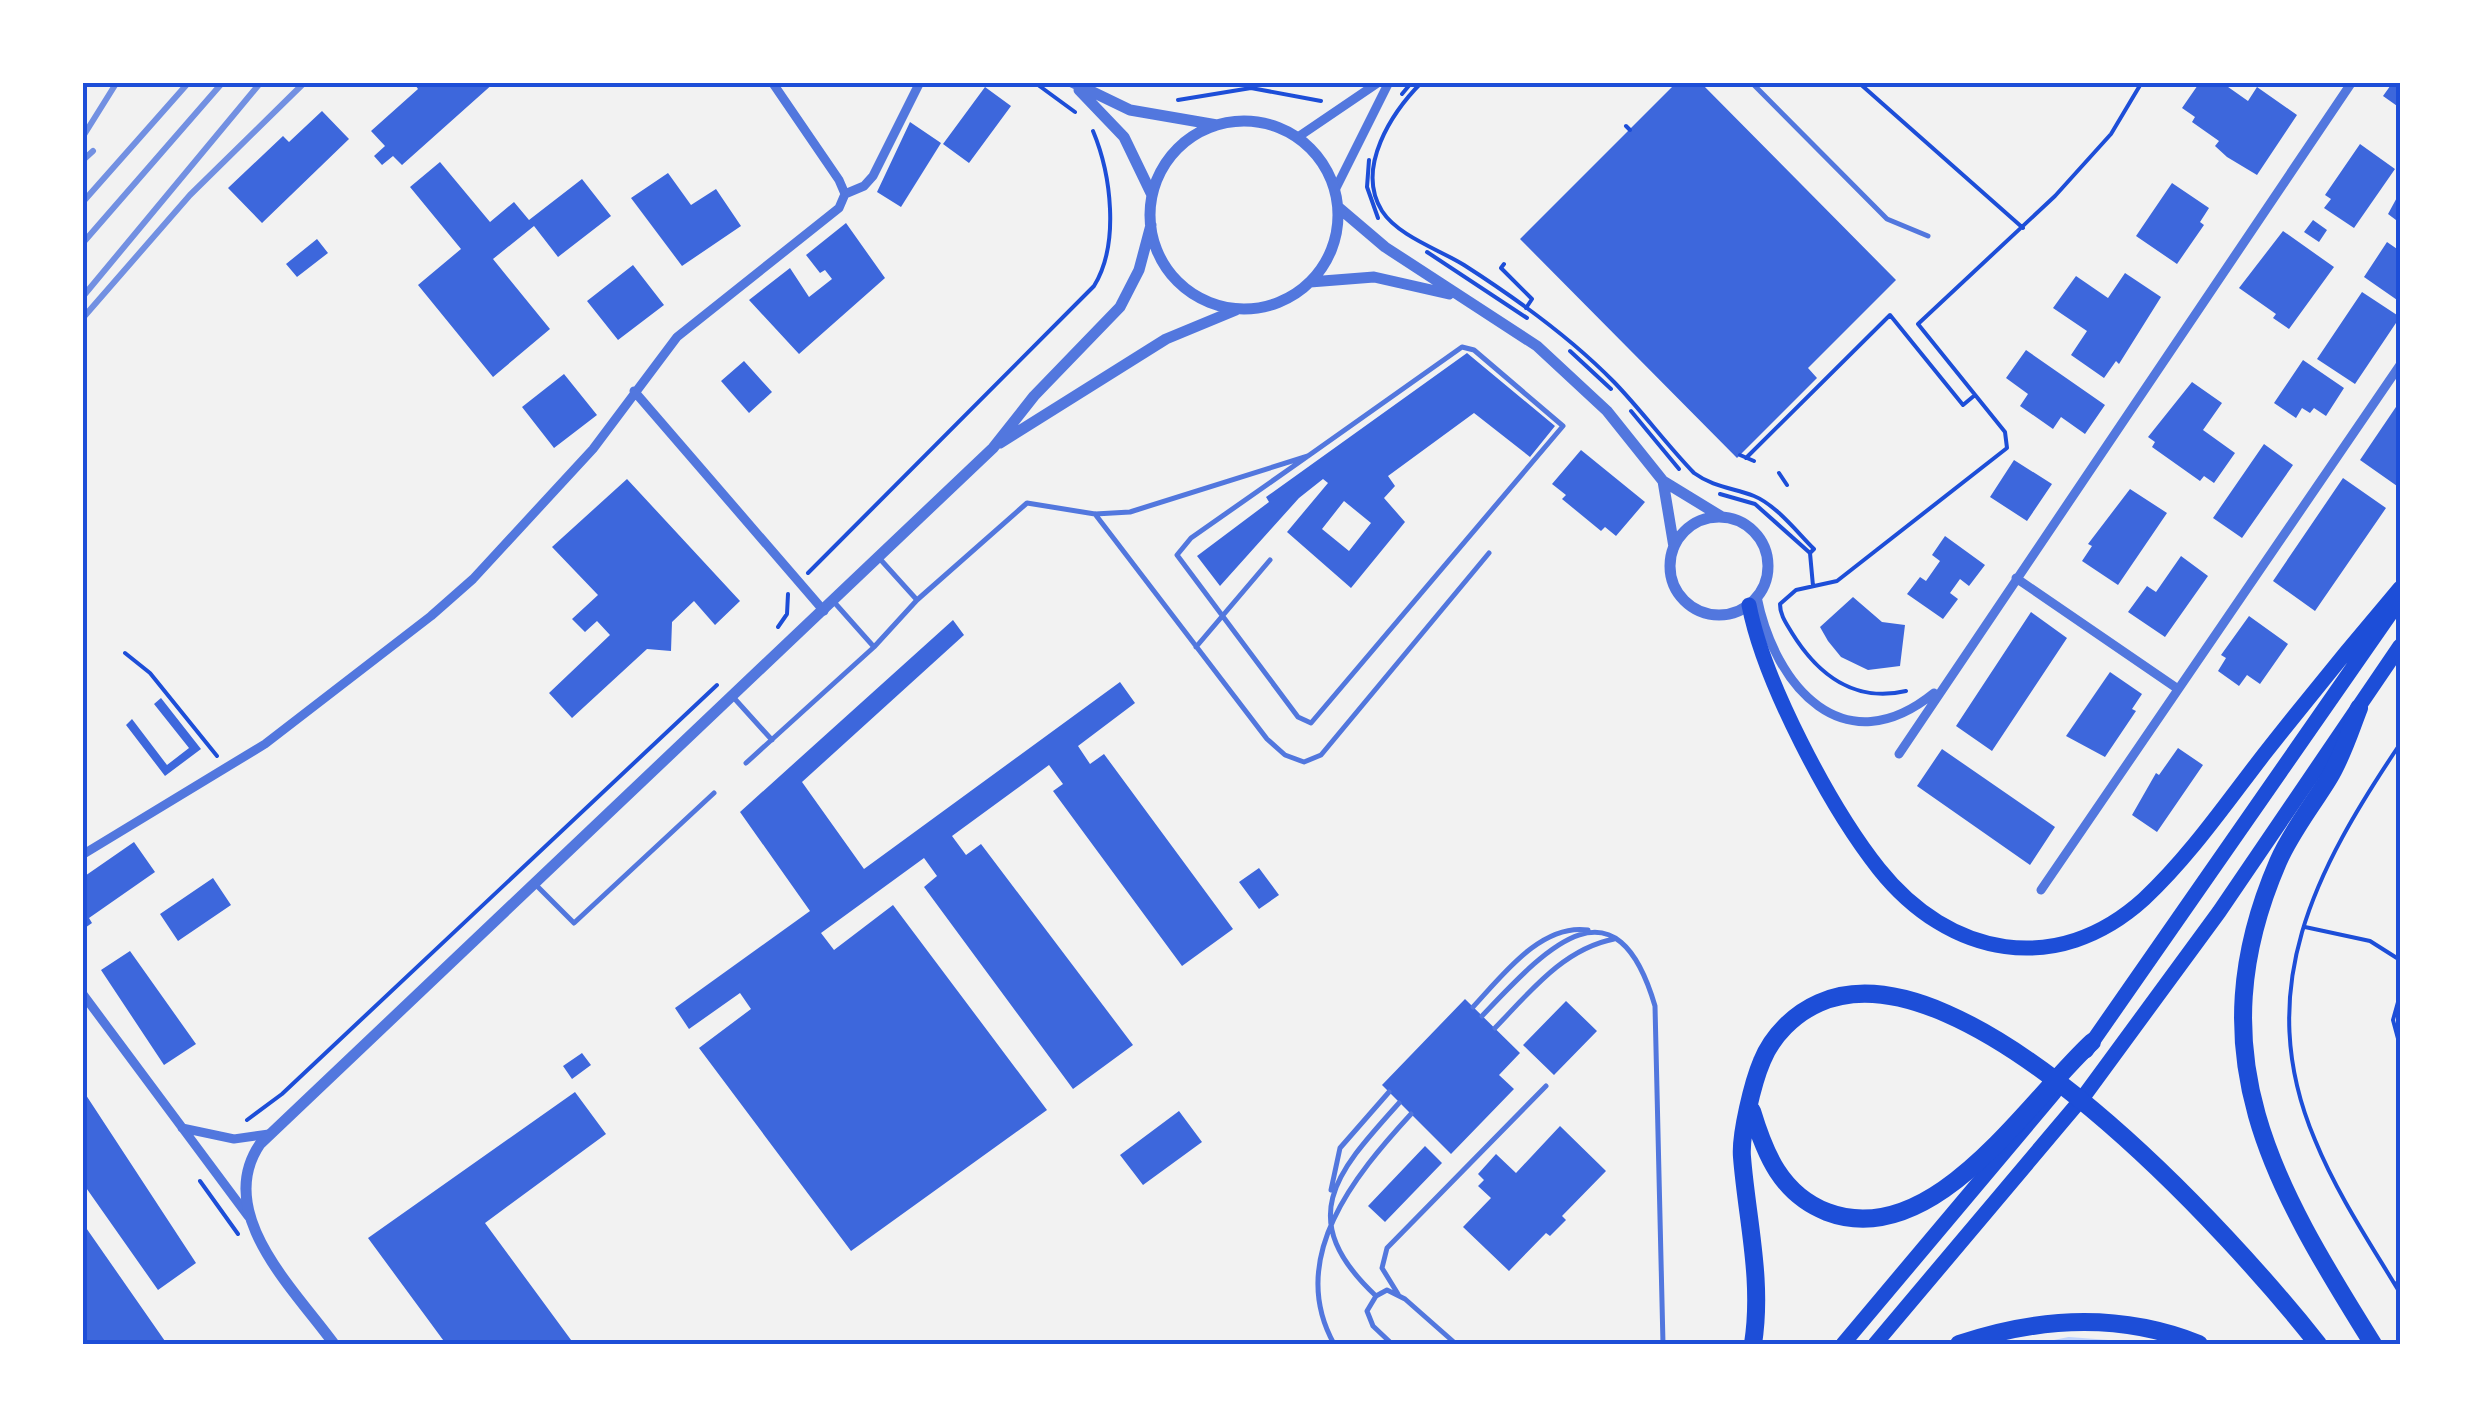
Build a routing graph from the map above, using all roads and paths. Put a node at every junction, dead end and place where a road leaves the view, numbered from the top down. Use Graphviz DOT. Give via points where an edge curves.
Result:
graph roads {
  1 [pos="772,82"];
  2 [pos="920,82"];
  3 [pos="1034,82"];
  4 [pos="1379,82"];
  5 [pos="1389,82"];
  6 [pos="1422,82"];
  7 [pos="1751,82"];
  8 [pos="1858,82"];
  9 [pos="2142,82"];
  10 [pos="2352,82"];
  11 [pos="1072,83"];
  12 [pos="1328,100"];
  13 [pos="1164,102"];
  14 [pos="1101,112"];
  15 [pos="1217,124"];
  16 [pos="1090,125"];
  17 [pos="1298,137"];
  18 [pos="1336,190"];
  19 [pos="845,194"];
  20 [pos="1152,195"];
  21 [pos="1338,207"];
  22 [pos="1151,225"];
  23 [pos="2023,228"];
  24 [pos="1928,236"];
  25 [pos="1504,264"];
  26 [pos="1310,282"];
  27 [pos="1458,296"];
  28 [pos="1526,308"];
  29 [pos="1240,309"];
  30 [pos="1918,324"];
  31 [pos="1906,334"];
  32 [pos="2400,365"];
  33 [pos="634,391"];
  34 [pos="1976,395"];
  35 [pos="992,448"];
  36 [pos="1308,456"];
  37 [pos="1754,462"];
  38 [pos="1778,473"];
  39 [pos="1662,480"];
  40 [pos="1787,485"];
  41 [pos="1777,503"];
  42 [pos="1774,510"];
  43 [pos="1095,514"];
  44 [pos="1722,517"];
  45 [pos="1674,547"];
  46 [pos="1489,553"];
  47 [pos="880,559"];
  48 [pos="1270,560"];
  49 [pos="2016,578"];
  50 [pos="799,582"];
  51 [pos="1812,586"];
  52 [pos="2400,588"];
  53 [pos="2400,598"];
  54 [pos="917,600"];
  55 [pos="1753,601"];
  56 [pos="829,607"];
  57 [pos="1221,618"];
  58 [pos="768,636"];
  59 [pos="2400,646"];
  60 [pos="874,647"];
  61 [pos="1196,648"];
  62 [pos="126,653"];
  63 [pos="720,682"];
  64 [pos="1915,688"];
  65 [pos="1940,688"];
  66 [pos="2178,689"];
  67 [pos="732,696"];
  68 [pos="2359,708"];
  69 [pos="772,740"];
  70 [pos="2400,744"];
  71 [pos="1899,754"];
  72 [pos="746,763"];
  73 [pos="235,764"];
  74 [pos="714,793"];
  75 [pos="82,855"];
  76 [pos="533,882"];
  77 [pos="2042,890"];
  78 [pos="2305,927"];
  79 [pos="1601,932"];
  80 [pos="1618,938"];
  81 [pos="2400,960"];
  82 [pos="82,993"];
  83 [pos="2400,995"];
  84 [pos="1473,1007"];
  85 [pos="1482,1016"];
  86 [pos="1495,1028"];
  87 [pos="2092,1042"];
  88 [pos="2400,1046"];
  89 [pos="1546,1086"];
  90 [pos="1389,1092"];
  91 [pos="1400,1102"];
  92 [pos="1751,1106"];
  93 [pos="1411,1114"];
  94 [pos="238,1122"];
  95 [pos="179,1128"];
  96 [pos="269,1134"];
  97 [pos="1328,1205"];
  98 [pos="248,1216"];
  99 [pos="1329,1226"];
  100 [pos="2400,1276"];
  101 [pos="2396,1286"];
  102 [pos="2400,1293"];
  103 [pos="1398,1294"];
  104 [pos="1376,1296"];
  105 [pos="334,1344"];
  106 [pos="1334,1344"];
  107 [pos="1392,1344"];
  108 [pos="1456,1344"];
  109 [pos="1663,1344"];
  110 [pos="1754,1344"];
  111 [pos="1843,1344"];
  112 [pos="1875,1344"];
  113 [pos="1959,1344"];
  114 [pos="2199,1344"];
  115 [pos="2318,1344"];
  116 [pos="2373,1344"];
  1 -- 19 [label="street"];
  2 -- 19 [label="street" via="873,176"];
  3 -- 16 [label="path"];
  4 -- 17 [label="street"];
  5 -- 18 [label="street"];
  6 -- 28 [label="path" via="1392,116 1381,142 1376,200 1398,228"];
  7 -- 24 [label="lane" via="1887,219"];
  8 -- 23 [label="path"];
  9 -- 23 [label="path" via="2111,134"];
  10 -- 49 [label="street"];
  11 -- 14 [label="street"];
  11 -- 15 [label="street" via="1130,110"];
  12 -- 13 [label="path" via="1252,88"];
  14 -- 16 [label="path"];
  14 -- 20 [label="street" via="1131,149"];
  15 -- 17 [label="street" via="1255,121"];
  15 -- 20 [label="street" via="1175,151"];
  16 -- 50 [label="path" via="1108,181 1106,249 1094,286"];
  17 -- 18 [label="street" via="1320,157"];
  18 -- 21 [label="street"];
  19 -- 33 [label="street" via="832,214 677,337"];
  20 -- 22 [label="street"];
  21 -- 26 [label="street" via="1333,248"];
  21 -- 27 [label="street"];
  22 -- 29 [label="street" via="1160,257 1180,284 1208,302"];
  22 -- 35 [label="street" via="1120,308"];
  23 -- 30 [label="path"];
  25 -- 28 [label="path" via="1532,300"];
  26 -- 27 [label="street" via="1388,279"];
  26 -- 29 [label="street" via="1278,303"];
  27 -- 39 [label="street" via="1570,374 1608,410"];
  28 -- 42 [label="path" via="1613,381 1694,473"];
  29 -- 35 [label="street" via="1166,339"];
  30 -- 31 [label="path"];
  30 -- 34 [label="path"];
  31 -- 34 [label="path" via="1964,405"];
  31 -- 37 [label="path" via="1890,315 1743,456"];
  32 -- 66 [label="street"];
  33 -- 50 [label="street"];
  33 -- 73 [label="street" via="592,449 473,578 352,681"];
  34 -- 51 [label="path" via="2008,436 2007,448 1837,581"];
  35 -- 47 [label="street"];
  36 -- 43 [label="lane" via="1138,510"];
  36 -- 57 [label="lane" via="1178,551 1180,565"];
  36 -- 57 [label="lane" via="1462,347 1474,350 1562,426 1316,722 1298,717"];
  38 -- 40 [label="path"];
  39 -- 44 [label="street"];
  39 -- 45 [label="street"];
  41 -- 42 [label="path"];
  42 -- 51 [label="path" via="1814,548"];
  43 -- 54 [label="lane" via="1021,506"];
  43 -- 61 [label="lane"];
  44 -- 45 [label="street" via="1698,522"];
  44 -- 55 [label="street" via="1750,528 1764,546 1768,572"];
  45 -- 55 [label="street" via="1672,580 1692,606 1723,615"];
  46 -- 61 [label="lane" via="1310,762 1292,760 1273,746"];
  47 -- 54 [label="lane"];
  47 -- 56 [label="street"];
  48 -- 57 [label="lane"];
  49 -- 65 [label="street"];
  49 -- 66 [label="street"];
  50 -- 56 [label="street"];
  50 -- 58 [label="path" via="788,594 784,620"];
  51 -- 64 [label="path" via="1788,594 1779,609 1812,662 1861,692"];
  52 -- 55 [label="highway" via="2141,902 2086,935 2024,949 1959,935 1912,906 1890,883 1858,840 1790,718 1764,662"];
  53 -- 87 [label="highway"];
  54 -- 60 [label="lane"];
  55 -- 65 [label="street" via="1774,654 1812,703 1854,719 1884,719 1908,712"];
  56 -- 60 [label="lane"];
  56 -- 67 [label="street"];
  57 -- 61 [label="lane"];
  59 -- 68 [label="highway"];
  60 -- 69 [label="lane"];
  62 -- 73 [label="path" via="150,672 215,755"];
  63 -- 94 [label="path" via="282,1094"];
  65 -- 71 [label="street"];
  66 -- 77 [label="street"];
  67 -- 69 [label="lane"];
  67 -- 76 [label="street"];
  68 -- 112 [label="highway" via="2084,1096"];
  68 -- 116 [label="highway" via="2334,770 2294,832 2266,896 2248,961 2243,1024 2250,1088 2275,1175 2304,1235"];
  69 -- 72 [label="lane"];
  70 -- 78 [label="path" via="2350,822"];
  73 -- 75 [label="street"];
  74 -- 76 [label="lane" via="574,923"];
  76 -- 96 [label="street"];
  78 -- 81 [label="path" via="2370,940"];
  78 -- 101 [label="path" via="2287,1002 2302,1106 2335,1181"];
  79 -- 80 [label="lane"];
  79 -- 84 [label="lane" via="1562,930 1512,966"];
  79 -- 85 [label="lane" via="1543,954"];
  80 -- 86 [label="lane" via="1582,950 1553,970"];
  80 -- 109 [label="lane" via="1644,969 1655,1006"];
  82 -- 95 [label="street"];
  83 -- 88 [label="path" via="2393,1020"];
  87 -- 92 [label="highway" via="1971,1168 1922,1202 1886,1215 1838,1216 1798,1195 1773,1168"];
  87 -- 111 [label="highway" via="2025,1132"];
  89 -- 103 [label="lane" via="1382,1254 1384,1273"];
  90 -- 97 [label="lane" via="1340,1148"];
  91 -- 97 [label="lane" via="1339,1175"];
  92 -- 110 [label="highway" via="1742,1151 1756,1264"];
  92 -- 115 [label="highway" via="1762,1059 1813,1005 1848,993 1902,994 1935,1005 1986,1032 2108,1125 2201,1212"];
  93 -- 99 [label="lane" via="1366,1163"];
  95 -- 96 [label="street" via="234,1139"];
  95 -- 98 [label="street"];
  96 -- 98 [label="street" via="245,1179"];
  97 -- 99 [label="lane"];
  98 -- 105 [label="street"];
  99 -- 104 [label="lane" via="1338,1250"];
  99 -- 106 [label="lane" via="1318,1286"];
  100 -- 101 [label="path"];
  101 -- 102 [label="path"];
  103 -- 104 [label="lane" via="1386,1290"];
  103 -- 108 [label="lane"];
  104 -- 107 [label="lane" via="1368,1316"];
  113 -- 114 [label="highway" via="2062,1320 2136,1326"];
}
